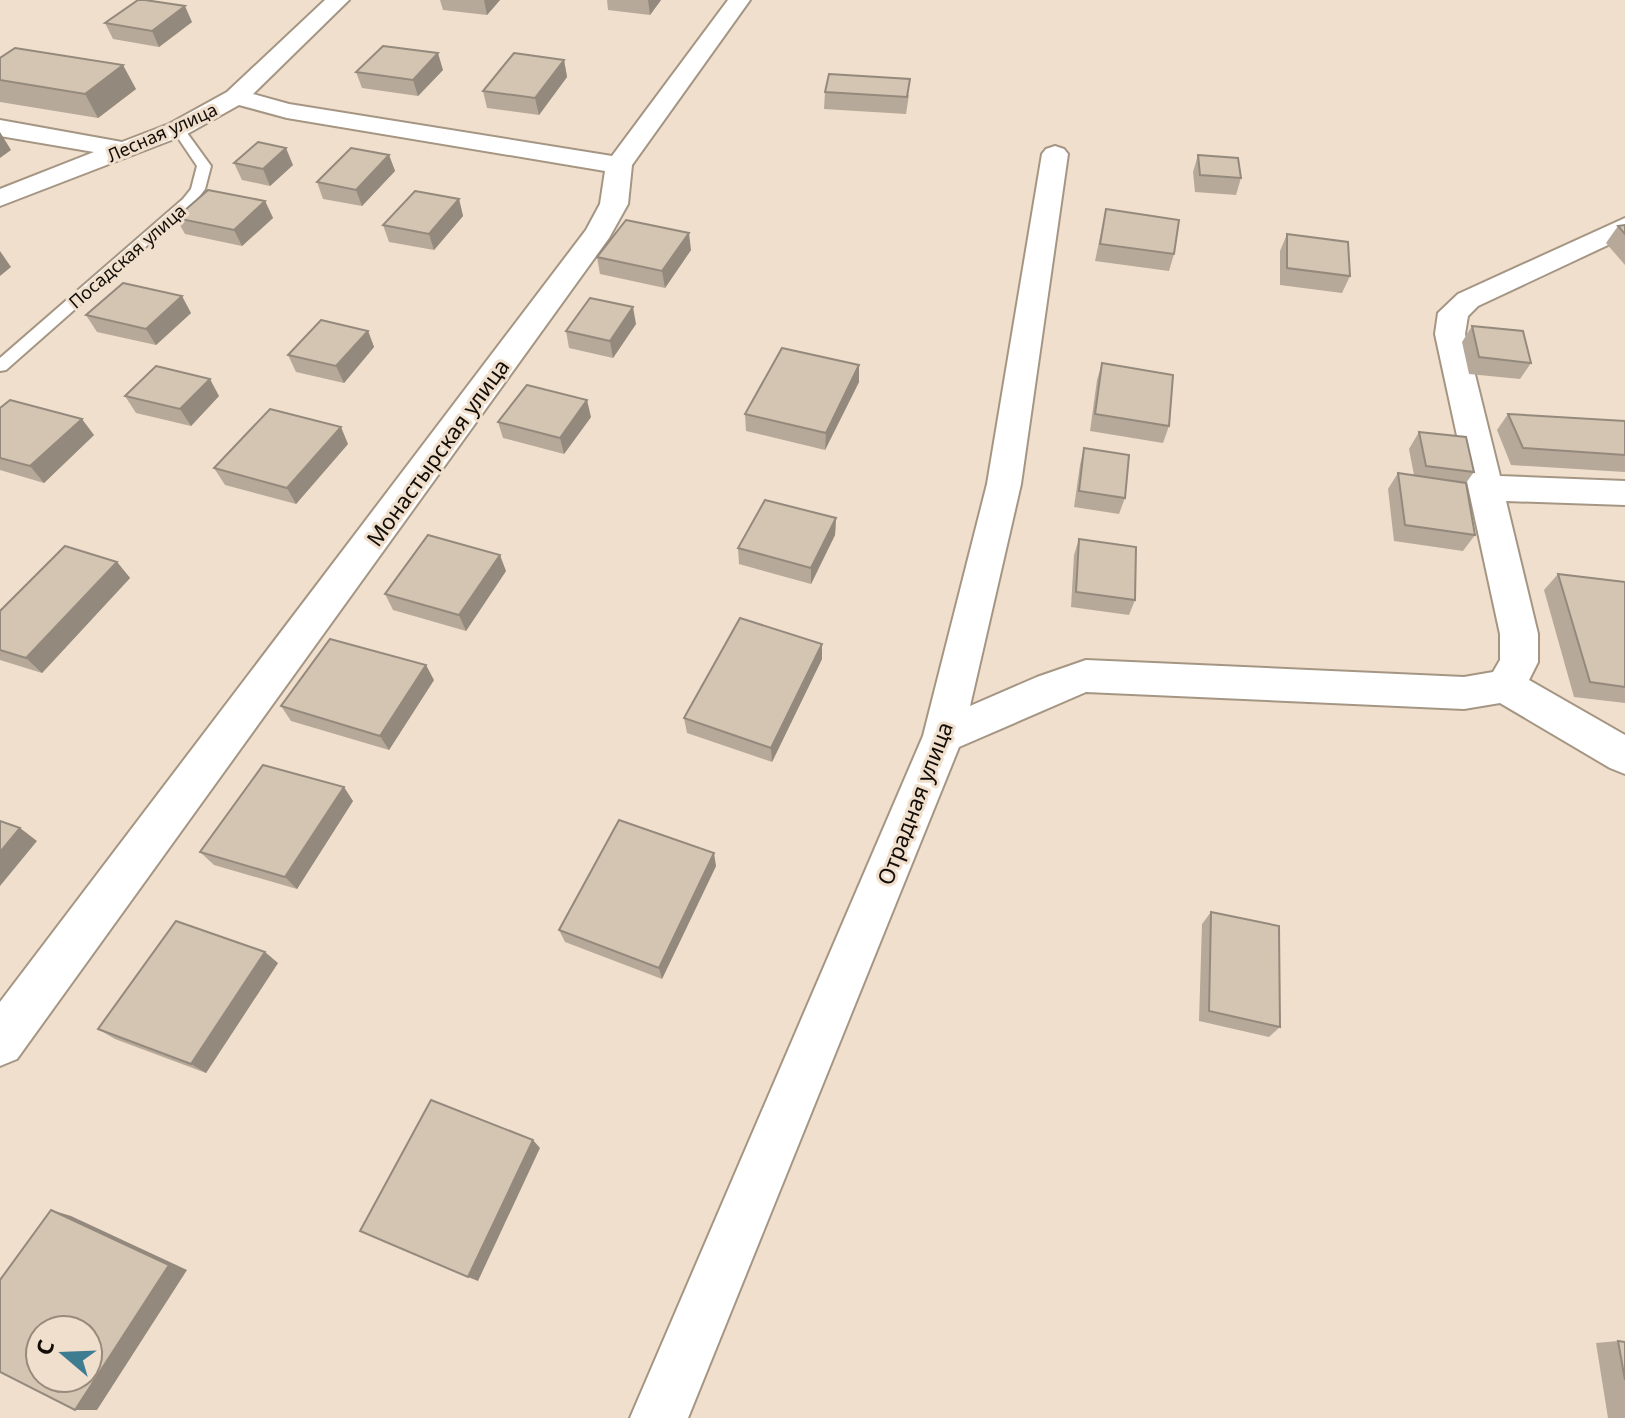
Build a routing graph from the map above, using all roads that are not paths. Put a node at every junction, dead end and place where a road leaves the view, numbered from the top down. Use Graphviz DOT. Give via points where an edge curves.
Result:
graph roads {
  1 [pos="338,0"];
  2 [pos="739,0"];
  3 [pos="236,97"];
  4 [pos="0,128"];
  5 [pos="178,129"];
  6 [pos="125,150"];
  7 [pos="1055,154"];
  8 [pos="619,165"];
  9 [pos="0,198"];
  10 [pos="1625,226"];
  11 [pos="0,366"];
  12 [pos="1486,488"];
  13 [pos="1625,493"];
  14 [pos="1505,686"];
  15 [pos="943,736"];
  16 [pos="1625,756"];
  17 [pos="0,1042"];
  18 [pos="659,1418"];
  1 -- 3 [label="street, Лесная улица"];
  2 -- 8 [label="street"];
  3 -- 5 [label="street, Лесная улица"];
  3 -- 8 [label="street" via="287,111"];
  4 -- 6 [label="street"];
  5 -- 6 [label="street, Лесная улица"];
  5 -- 11 [label="lane, Посадская улица" via="204,166 198,189"];
  6 -- 9 [label="street, Лесная улица"];
  7 -- 15 [label="street, Отрадная улица" via="1004,484"];
  8 -- 17 [label="street, Монастырская улица" via="614,204 599,232"];
  10 -- 12 [label="street" via="1468,300 1453,313 1450,334"];
  12 -- 13 [label="street"];
  12 -- 14 [label="street" via="1519,634 1519,662"];
  14 -- 15 [label="street" via="1464,693 1086,676"];
  14 -- 16 [label="street"];
  15 -- 18 [label="street, Отрадная улица"];
}
